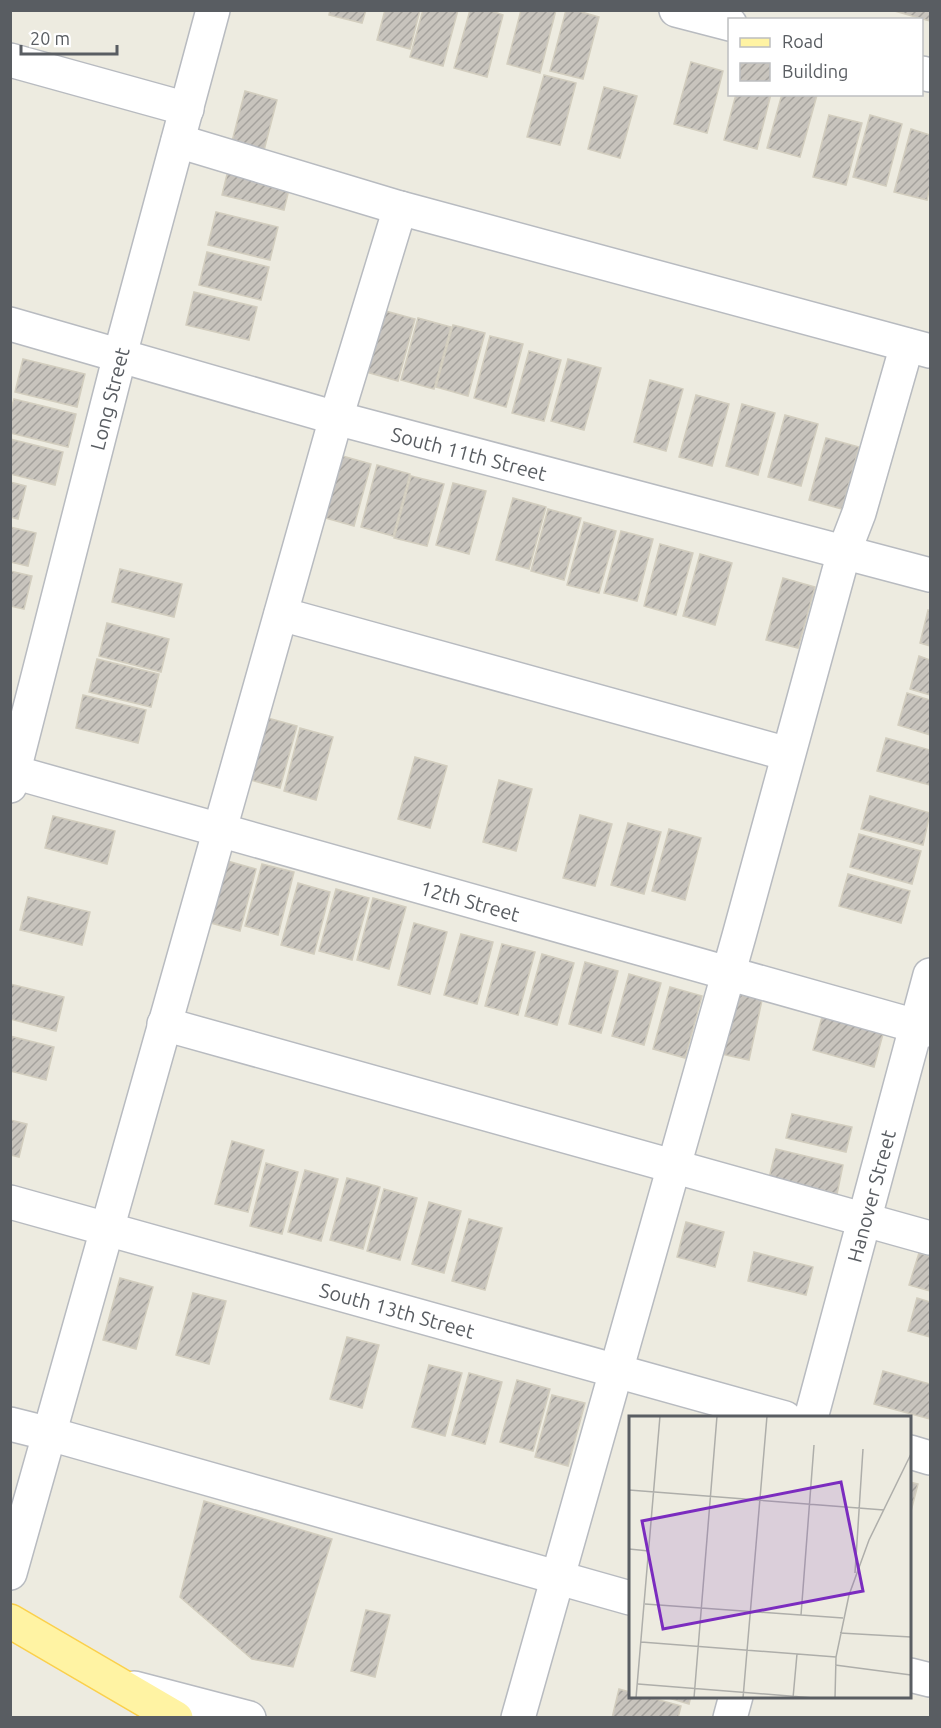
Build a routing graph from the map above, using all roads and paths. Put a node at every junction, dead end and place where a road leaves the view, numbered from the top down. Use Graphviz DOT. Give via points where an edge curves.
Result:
graph roads {
  1 [pos="213,10"];
  2 [pos="679,11"];
  3 [pos="728,24"];
  4 [pos="10,60"];
  5 [pos="187,109"];
  6 [pos="178,141"];
  7 [pos="400,208"];
  8 [pos="10,324"];
  9 [pos="919,348"];
  10 [pos="120,355"];
  11 [pos="336,418"];
  12 [pos="844,552"];
  13 [pos="930,575"];
  14 [pos="281,614"];
  15 [pos="788,754"];
  16 [pos="12,776"];
  17 [pos="220,830"];
  18 [pos="728,973"];
  19 [pos="930,975"];
  20 [pos="164,1024"];
  21 [pos="923,1028"];
  22 [pos="673,1166"];
  23 [pos="10,1203"];
  24 [pos="864,1219"];
  25 [pos="107,1229"];
  26 [pos="930,1238"];
  27 [pos="615,1370"];
  28 [pos="778,1416"];
  29 [pos="812,1416"];
  30 [pos="10,1424"];
  31 [pos="50,1434"];
  32 [pos="911,1453"];
  33 [pos="930,1458"];
  34 [pos="10,1573"];
  35 [pos="557,1577"];
  36 [pos="629,1598"];
  37 [pos="10,1621"];
  38 [pos="911,1675"];
  39 [pos="930,1680"];
  40 [pos="123,1686"];
  41 [pos="735,1698"];
  42 [pos="177,1718"];
  43 [pos="249,1718"];
  44 [pos="518,1718"];
  45 [pos="730,1718"];
  1 -- 5 [label="street, Long Street"];
  2 -- 3 [label="street"];
  4 -- 5 [label="street"];
  5 -- 6 [label="street, Long Street"];
  6 -- 7 [label="street"];
  6 -- 10 [label="street, Long Street"];
  7 -- 9 [label="street"];
  7 -- 11 [label="street"];
  8 -- 10 [label="street, South 11th Street"];
  9 -- 12 [label="street"];
  10 -- 11 [label="street, South 11th Street"];
  10 -- 16 [label="street, Long Street"];
  11 -- 12 [label="street, South 11th Street"];
  11 -- 14 [label="street"];
  12 -- 13 [label="street, South 11th Street"];
  12 -- 15 [label="street"];
  14 -- 15 [label="street"];
  14 -- 17 [label="street"];
  15 -- 18 [label="street"];
  16 -- 17 [label="street, 12th Street"];
  17 -- 18 [label="street, 12th Street"];
  17 -- 20 [label="street"];
  18 -- 21 [label="street, 12th Street"];
  18 -- 22 [label="street"];
  19 -- 21 [label="street, Hanover Street"];
  20 -- 22 [label="street"];
  20 -- 25 [label="street"];
  21 -- 24 [label="street, Hanover Street"];
  22 -- 24 [label="street"];
  22 -- 27 [label="street"];
  23 -- 25 [label="street, South 13th Street"];
  24 -- 26 [label="street"];
  24 -- 29 [label="street, Hanover Street"];
  25 -- 27 [label="street, South 13th Street"];
  25 -- 31 [label="street"];
  27 -- 28 [label="street, South 13th Street"];
  27 -- 35 [label="street"];
  30 -- 31 [label="street"];
  31 -- 34 [label="street"];
  31 -- 35 [label="street"];
  32 -- 33 [label="street"];
  35 -- 36 [label="street"];
  35 -- 44 [label="street"];
  37 -- 40 [label="main road"];
  38 -- 39 [label="street"];
  40 -- 42 [label="main road"];
  40 -- 43 [label="street"];
  41 -- 45 [label="street"];
}
